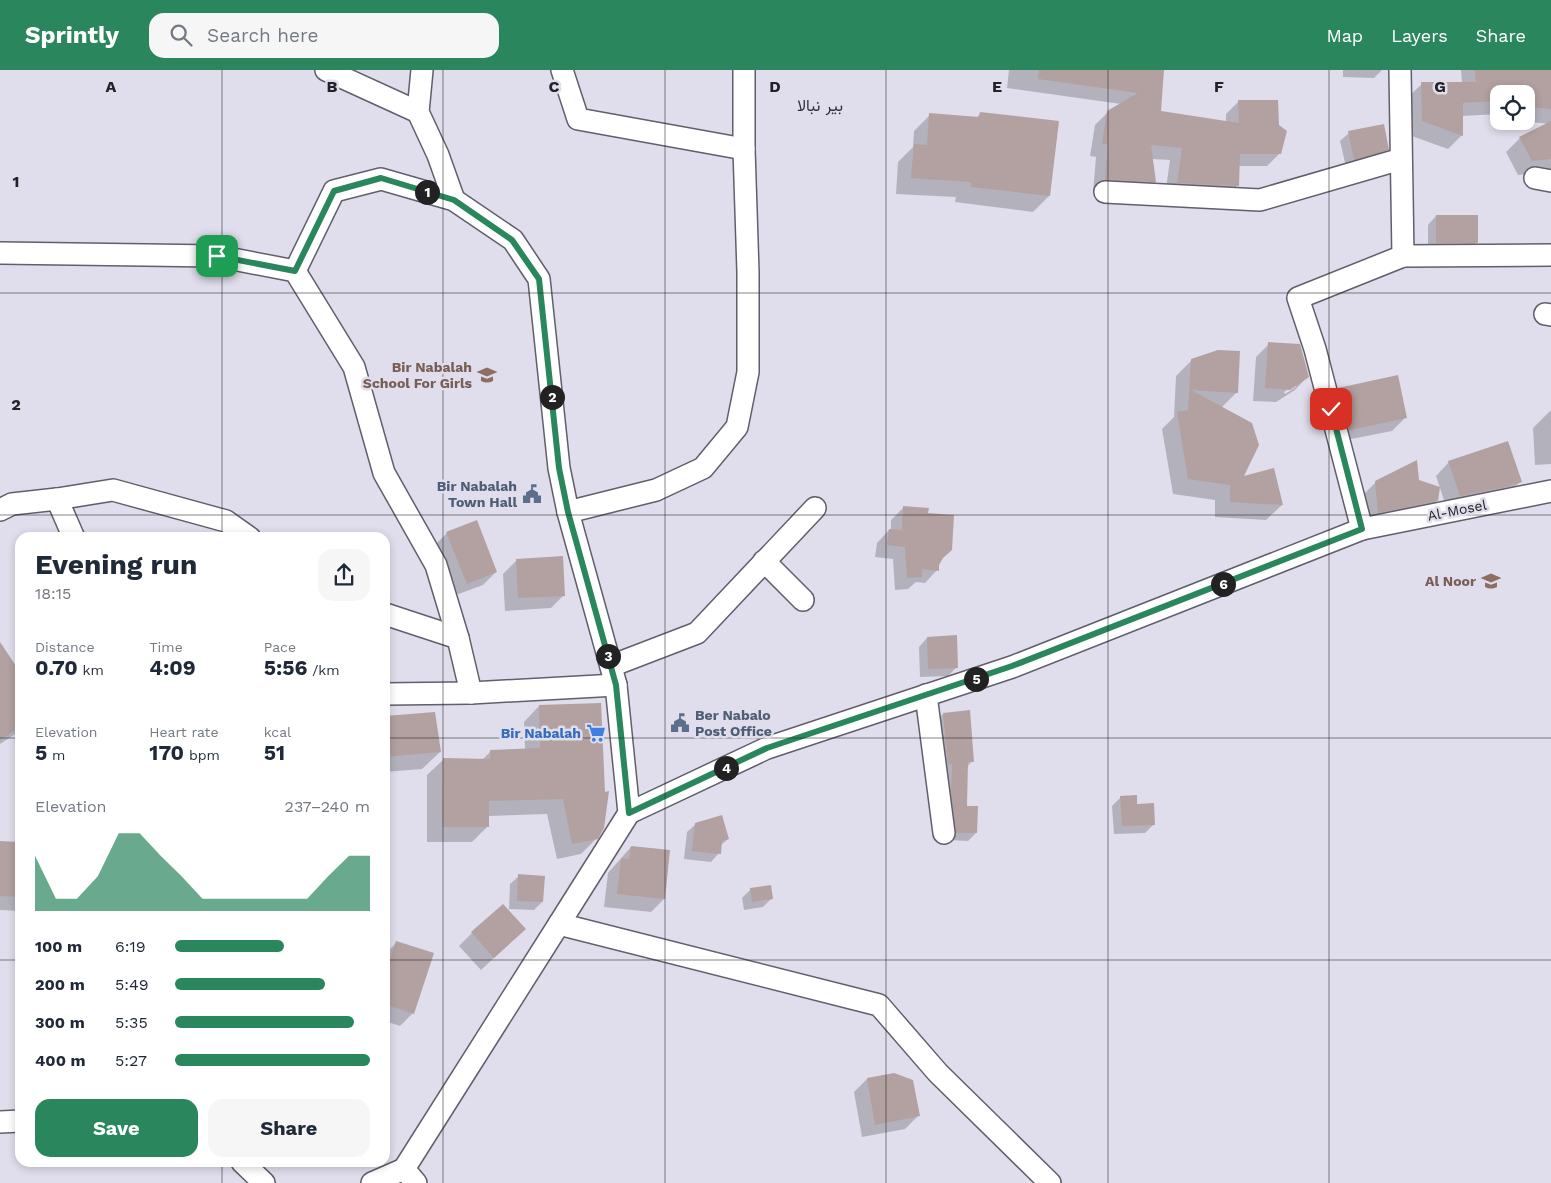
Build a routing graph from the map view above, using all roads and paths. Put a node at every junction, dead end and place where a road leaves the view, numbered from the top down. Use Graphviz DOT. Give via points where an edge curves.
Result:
graph roads {
  1 [pos="326,70"];
  2 [pos="422,70"];
  3 [pos="562,70"];
  4 [pos="744,70"];
  5 [pos="1400,70"];
  6 [pos="418,112"];
  7 [pos="744,148"];
  8 [pos="1401,159"];
  9 [pos="1105,192"];
  10 [pos="454,200"];
  11 [pos="0,253"];
  12 [pos="1551,255"];
  13 [pos="1403,256"];
  14 [pos="295,271"];
  15 [pos="1551,491"];
  16 [pos="56,499"];
  17 [pos="814,508"];
  18 [pos="0,510"];
  19 [pos="568,512"];
  20 [pos="1362,529"];
  21 [pos="71,532"];
  22 [pos="242,532"];
  23 [pos="764,562"];
  24 [pos="803,600"];
  25 [pos="390,616"];
  26 [pos="458,638"];
  27 [pos="614,676"];
  28 [pos="471,693"];
  29 [pos="390,694"];
  30 [pos="926,695"];
  31 [pos="629,813"];
  32 [pos="944,833"];
  33 [pos="559,924"];
  34 [pos="15,1121"];
  35 [pos="0,1122"];
  36 [pos="247,1167"];
  37 [pos="410,1176"];
  38 [pos="264,1183"];
  39 [pos="372,1183"];
  40 [pos="1050,1183"];
  1 -- 6 [label="street"];
  2 -- 6 [label="street"];
  3 -- 7 [label="street" via="578,119"];
  4 -- 7 [label="street"];
  5 -- 8 [label="street"];
  6 -- 10 [label="street"];
  7 -- 19 [label="street" via="748,372 737,427 703,468 656,490"];
  8 -- 9 [label="street" via="1260,200"];
  8 -- 13 [label="street"];
  10 -- 14 [label="street" via="381,178 334,191"];
  10 -- 19 [label="street" via="512,240 539,279 559,468"];
  11 -- 14 [label="street" via="217,256"];
  12 -- 13 [label="street"];
  13 -- 20 [label="street" via="1298,298 1315,349"];
  14 -- 26 [label="street" via="354,368 384,473 436,565"];
  15 -- 20 [label="street, Al-Mosel"];
  16 -- 18 [label="street" via="12,504"];
  16 -- 21 [label="street"];
  16 -- 22 [label="street" via="113,490 226,520"];
  17 -- 23 [label="street"];
  19 -- 27 [label="street"];
  20 -- 30 [label="street, Al-Mosel" via="1012,666"];
  23 -- 24 [label="street"];
  23 -- 27 [label="street" via="697,633"];
  25 -- 26 [label="street"];
  26 -- 28 [label="street"];
  27 -- 28 [label="street"];
  27 -- 31 [label="street"];
  28 -- 29 [label="street"];
  30 -- 31 [label="street, Al-Mosel" via="767,748"];
  30 -- 32 [label="street"];
  31 -- 33 [label="street"];
  33 -- 37 [label="street"];
  33 -- 40 [label="street" via="879,1005 938,1073"];
  34 -- 35 [label="street"];
  36 -- 38 [label="street"];
  37 -- 39 [label="street"];
}
